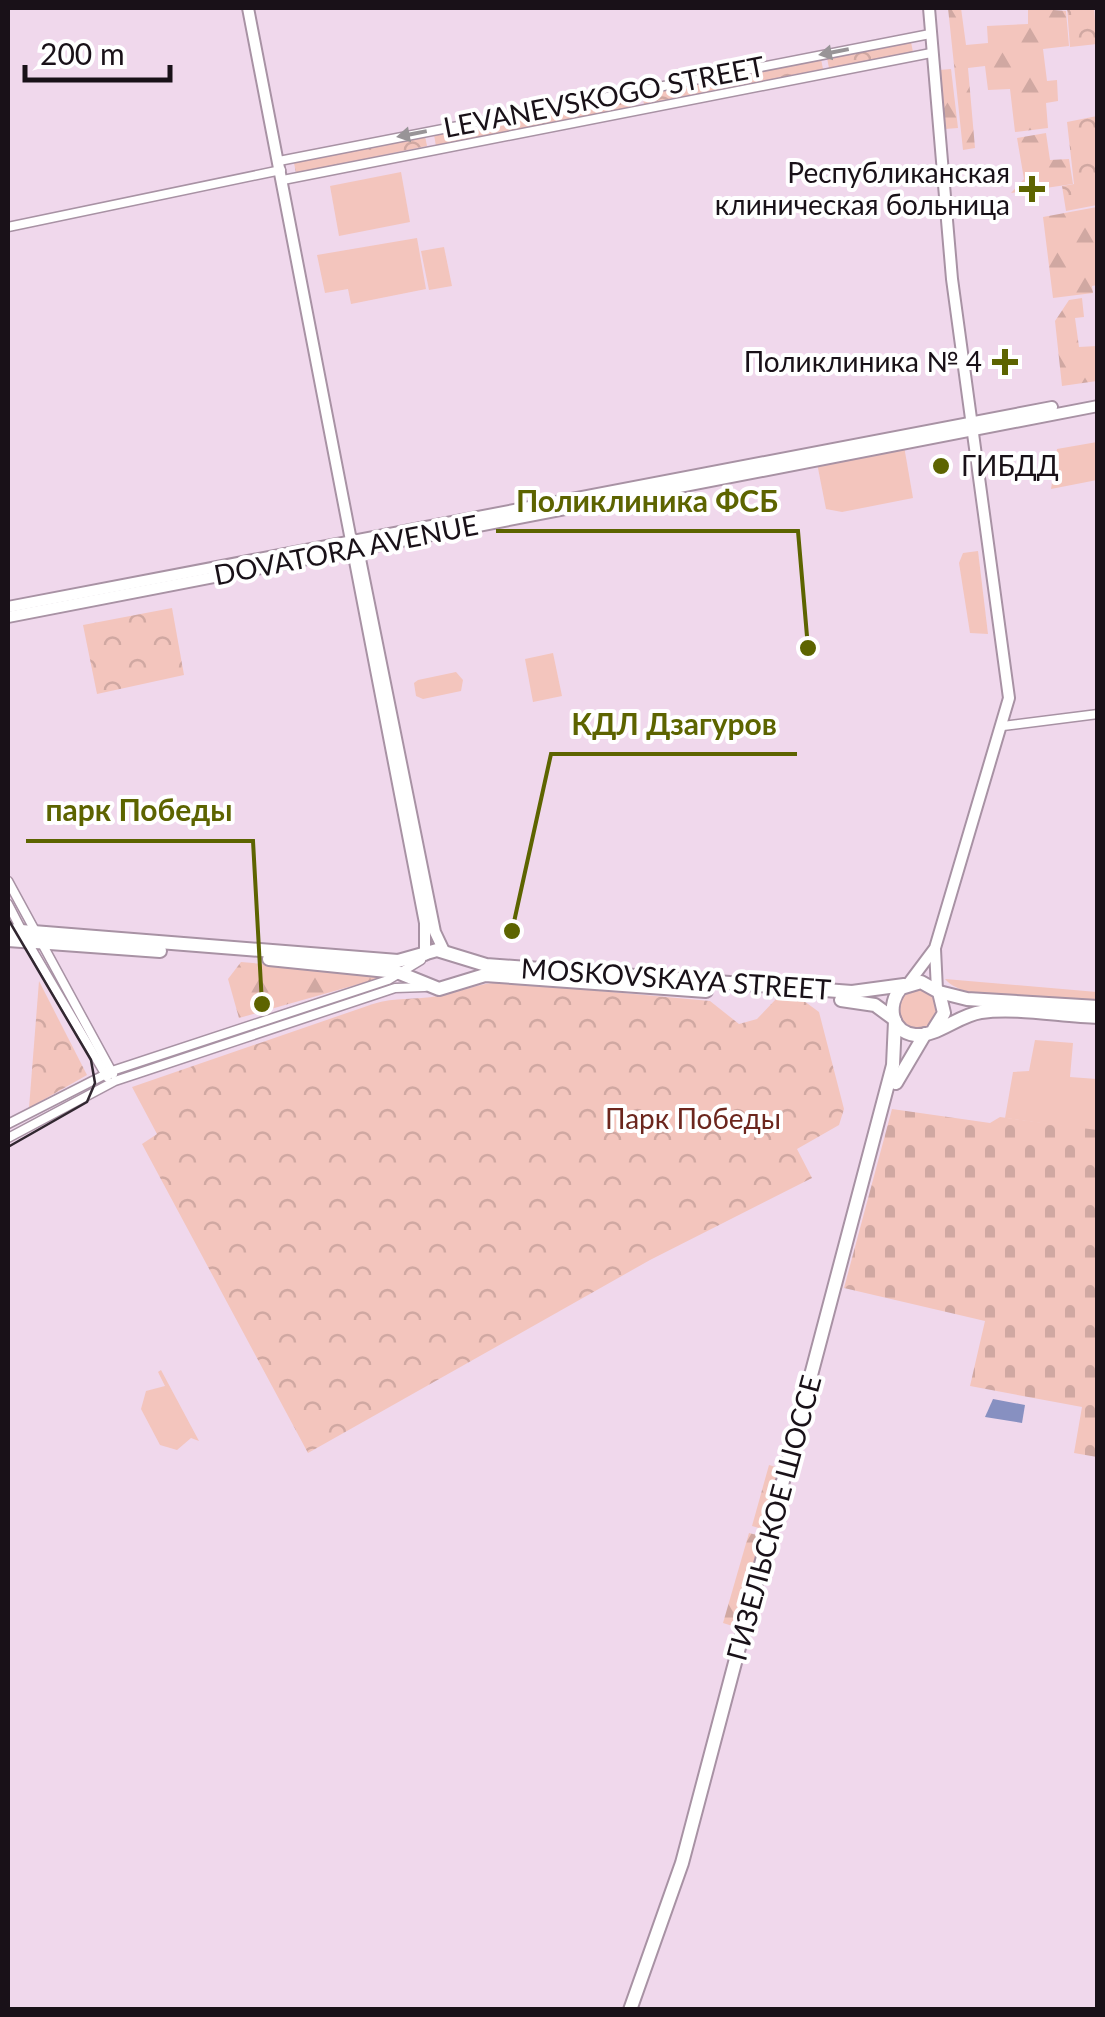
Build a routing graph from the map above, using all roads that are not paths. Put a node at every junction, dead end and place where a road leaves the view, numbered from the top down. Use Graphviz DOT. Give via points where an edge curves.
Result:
graph roads {
  1 [pos="248,8"];
  2 [pos="929,8"];
  3 [pos="930,34"];
  4 [pos="931,53"];
  5 [pos="281,170"];
  6 [pos="8,227"];
  7 [pos="1098,402"];
  8 [pos="969,424"];
  9 [pos="355,545"];
  10 [pos="8,608"];
  11 [pos="8,617"];
  12 [pos="374,641"];
  13 [pos="1098,714"];
  14 [pos="1004,726"];
  15 [pos="8,881"];
  16 [pos="8,904"];
  17 [pos="27,936"];
  18 [pos="8,940"];
  19 [pos="935,948"];
  20 [pos="446,952"];
  21 [pos="423,958"];
  22 [pos="402,973"];
  23 [pos="425,982"];
  24 [pos="449,985"];
  25 [pos="906,985"];
  26 [pos="938,991"];
  27 [pos="1098,1007"];
  28 [pos="1098,1018"];
  29 [pos="894,1020"];
  30 [pos="930,1032"];
  31 [pos="107,1072"];
  32 [pos="115,1081"];
  33 [pos="8,1124"];
  34 [pos="8,1138"];
  35 [pos="826,1329"];
  36 [pos="630,2010"];
  37 [pos="638,2010"];
  1 -- 5 [label="main road"];
  2 -- 3 [label="main road"];
  3 -- 4 [label="main road"];
  3 -- 5 [label="street, LEVANEVSKOGO STREET, one-way"];
  4 -- 5 [label="street, LEVANEVSKOGO STREET"];
  4 -- 8 [label="main road"];
  5 -- 6 [label="street, LEVANEVSKOGO STREET"];
  5 -- 9 [label="main road"];
  7 -- 8 [label="main road, DOVATORA AVENUE"];
  8 -- 9 [label="main road, DOVATORA AVENUE"];
  8 -- 14 [label="main road" via="1007,680"];
  9 -- 10 [label="main road, DOVATORA AVENUE"];
  9 -- 11 [label="main road, DOVATORA AVENUE"];
  9 -- 12 [label="main road"];
  12 -- 20 [label="main road" via="434,932"];
  12 -- 21 [label="main road" via="425,923"];
  13 -- 14 [label="street"];
  14 -- 19 [label="main road"];
  15 -- 17 [label="street"];
  16 -- 17 [label="street"];
  17 -- 18 [label="highway, MOSKOVSKAYA STREET"];
  17 -- 21 [label="highway, MOSKOVSKAYA STREET"];
  17 -- 22 [label="highway, MOSKOVSKAYA STREET"];
  17 -- 31 [label="street"];
  19 -- 25 [label="main road"];
  19 -- 26 [label="main road"];
  20 -- 21 [label="highway, MOSKOVSKAYA STREET"];
  20 -- 24 [label="highway" via="458,967"];
  20 -- 25 [label="highway, MOSKOVSKAYA STREET" via="486,965 678,980 867,992"];
  21 -- 22 [label="street"];
  21 -- 23 [label="highway"];
  22 -- 23 [label="highway, MOSKOVSKAYA STREET"];
  22 -- 31 [label="street"];
  23 -- 24 [label="highway, MOSKOVSKAYA STREET"];
  23 -- 32 [label="street"];
  24 -- 29 [label="highway, MOSKOVSKAYA STREET" via="485,975 853,1000 880,1007"];
  25 -- 26 [label="highway" via="922,982"];
  25 -- 29 [label="highway" via="892,1002"];
  26 -- 27 [label="highway" via="967,999"];
  26 -- 30 [label="highway" via="944,1014"];
  28 -- 30 [label="highway" via="982,1012"];
  29 -- 30 [label="highway" via="910,1034"];
  29 -- 35 [label="highway, ГИЗЕЛЬСКОЕ ШОССЕ" via="893,1065"];
  30 -- 35 [label="highway, ГИЗЕЛЬСКОЕ ШОССЕ" via="898,1078"];
  31 -- 32 [label="street"];
  31 -- 33 [label="street"];
  32 -- 34 [label="street"];
  35 -- 36 [label="highway, ГИЗЕЛЬСКОЕ ШОССЕ" via="682,1863"];
  35 -- 37 [label="highway, ГИЗЕЛЬСКОЕ ШОССЕ" via="688,1864"];
}
